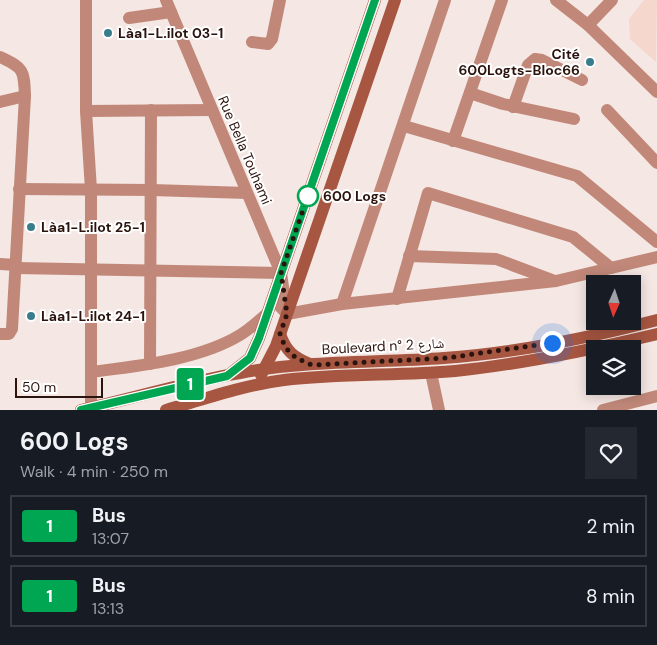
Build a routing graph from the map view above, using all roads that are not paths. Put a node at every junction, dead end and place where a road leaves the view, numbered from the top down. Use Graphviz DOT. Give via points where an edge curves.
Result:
graph roads {
  1 [pos="86,0"];
  2 [pos="280,0"];
  3 [pos="375,0"];
  4 [pos="395,0"];
  5 [pos="445,0"];
  6 [pos="502,0"];
  7 [pos="556,0"];
  8 [pos="612,0"];
  9 [pos="168,6"];
  10 [pos="129,18"];
  11 [pos="588,25"];
  12 [pos="252,42"];
  13 [pos="0,57"];
  14 [pos="582,80"];
  15 [pos="657,92"];
  16 [pos="470,94"];
  17 [pos="25,96"];
  18 [pos="0,102"];
  19 [pos="514,107"];
  20 [pos="151,110"];
  21 [pos="212,110"];
  22 [pos="607,110"];
  23 [pos="86,112"];
  24 [pos="574,119"];
  25 [pos="404,126"];
  26 [pos="453,141"];
  27 [pos="657,163"];
  28 [pos="20,189"];
  29 [pos="91,190"];
  30 [pos="152,190"];
  31 [pos="248,193"];
  32 [pos="657,242"];
  33 [pos="409,256"];
  34 [pos="657,257"];
  35 [pos="0,264"];
  36 [pos="16,267"];
  37 [pos="611,268"];
  38 [pos="91,270"];
  39 [pos="150,272"];
  40 [pos="281,273"];
  41 [pos="556,281"];
  42 [pos="273,299"];
  43 [pos="396,299"];
  44 [pos="342,304"];
  45 [pos="268,314"];
  46 [pos="287,314"];
  47 [pos="657,320"];
  48 [pos="0,334"];
  49 [pos="280,334"];
  50 [pos="656,337"];
  51 [pos="255,348"];
  52 [pos="150,364"];
  53 [pos="312,365"];
  54 [pos="265,370"];
  55 [pos="91,372"];
  56 [pos="431,373"];
  57 [pos="227,376"];
  58 [pos="284,380"];
  59 [pos="248,386"];
  60 [pos="657,396"];
  61 [pos="86,409"];
  62 [pos="166,410"];
  63 [pos="439,410"];
  64 [pos="603,410"];
  1 -- 23 [label="street"];
  2 -- 12 [label="street" via="272,39 268,44"];
  3 -- 40 [label="main road"];
  4 -- 46 [label="main road"];
  5 -- 25 [label="street"];
  6 -- 16 [label="street"];
  7 -- 11 [label="street"];
  8 -- 11 [label="street"];
  9 -- 10 [label="street"];
  9 -- 21 [label="street, Rue Bella Touhami"];
  11 -- 15 [label="street"];
  13 -- 17 [label="street" via="24,73"];
  14 -- 19 [label="street" via="535,59 528,65"];
  16 -- 19 [label="street"];
  16 -- 26 [label="street"];
  17 -- 18 [label="street"];
  17 -- 28 [label="street"];
  19 -- 24 [label="street"];
  20 -- 21 [label="street"];
  20 -- 23 [label="street"];
  20 -- 30 [label="street"];
  21 -- 31 [label="street, Rue Bella Touhami"];
  22 -- 27 [label="street"];
  23 -- 29 [label="street"];
  25 -- 26 [label="street"];
  25 -- 44 [label="street"];
  26 -- 32 [label="street" via="577,176"];
  28 -- 29 [label="street"];
  28 -- 36 [label="street"];
  29 -- 30 [label="street"];
  29 -- 38 [label="street"];
  30 -- 31 [label="street"];
  30 -- 39 [label="street"];
  31 -- 40 [label="street, Rue Bella Touhami"];
  33 -- 37 [label="street" via="428,193 573,236"];
  33 -- 41 [label="street" via="496,259"];
  33 -- 43 [label="street"];
  34 -- 37 [label="street"];
  35 -- 36 [label="street"];
  36 -- 38 [label="street"];
  36 -- 48 [label="street" via="11,332"];
  37 -- 41 [label="street"];
  38 -- 39 [label="street"];
  38 -- 55 [label="street"];
  39 -- 40 [label="street"];
  39 -- 52 [label="street"];
  40 -- 42 [label="main road"];
  40 -- 46 [label="street, Rue Bella Touhami"];
  41 -- 43 [label="street"];
  42 -- 45 [label="main road"];
  42 -- 46 [label="street"];
  43 -- 44 [label="street"];
  44 -- 46 [label="street"];
  45 -- 51 [label="main road"];
  45 -- 52 [label="street" via="239,336 208,349"];
  46 -- 49 [label="main road"];
  47 -- 53 [label="main road, Boulevard n° شارع 2" via="498,352"];
  49 -- 53 [label="main road" via="286,350"];
  49 -- 54 [label="main road"];
  50 -- 56 [label="main road, Boulevard n° شارع 2" via="515,363"];
  51 -- 54 [label="main road" via="257,362"];
  51 -- 57 [label="main road" via="250,358"];
  52 -- 55 [label="street"];
  53 -- 54 [label="main road, Boulevard n° شارع 2"];
  54 -- 57 [label="main road, Boulevard n° شارع 2"];
  54 -- 58 [label="main road"];
  54 -- 59 [label="main road"];
  55 -- 61 [label="street"];
  56 -- 58 [label="main road, Boulevard n° شارع 2"];
  56 -- 63 [label="street"];
  57 -- 61 [label="main road, Boulevard n° شارع 2"];
  58 -- 59 [label="main road, Boulevard n° شارع 2"];
  59 -- 62 [label="main road, Boulevard n° شارع 2"];
  60 -- 64 [label="street"];
}
